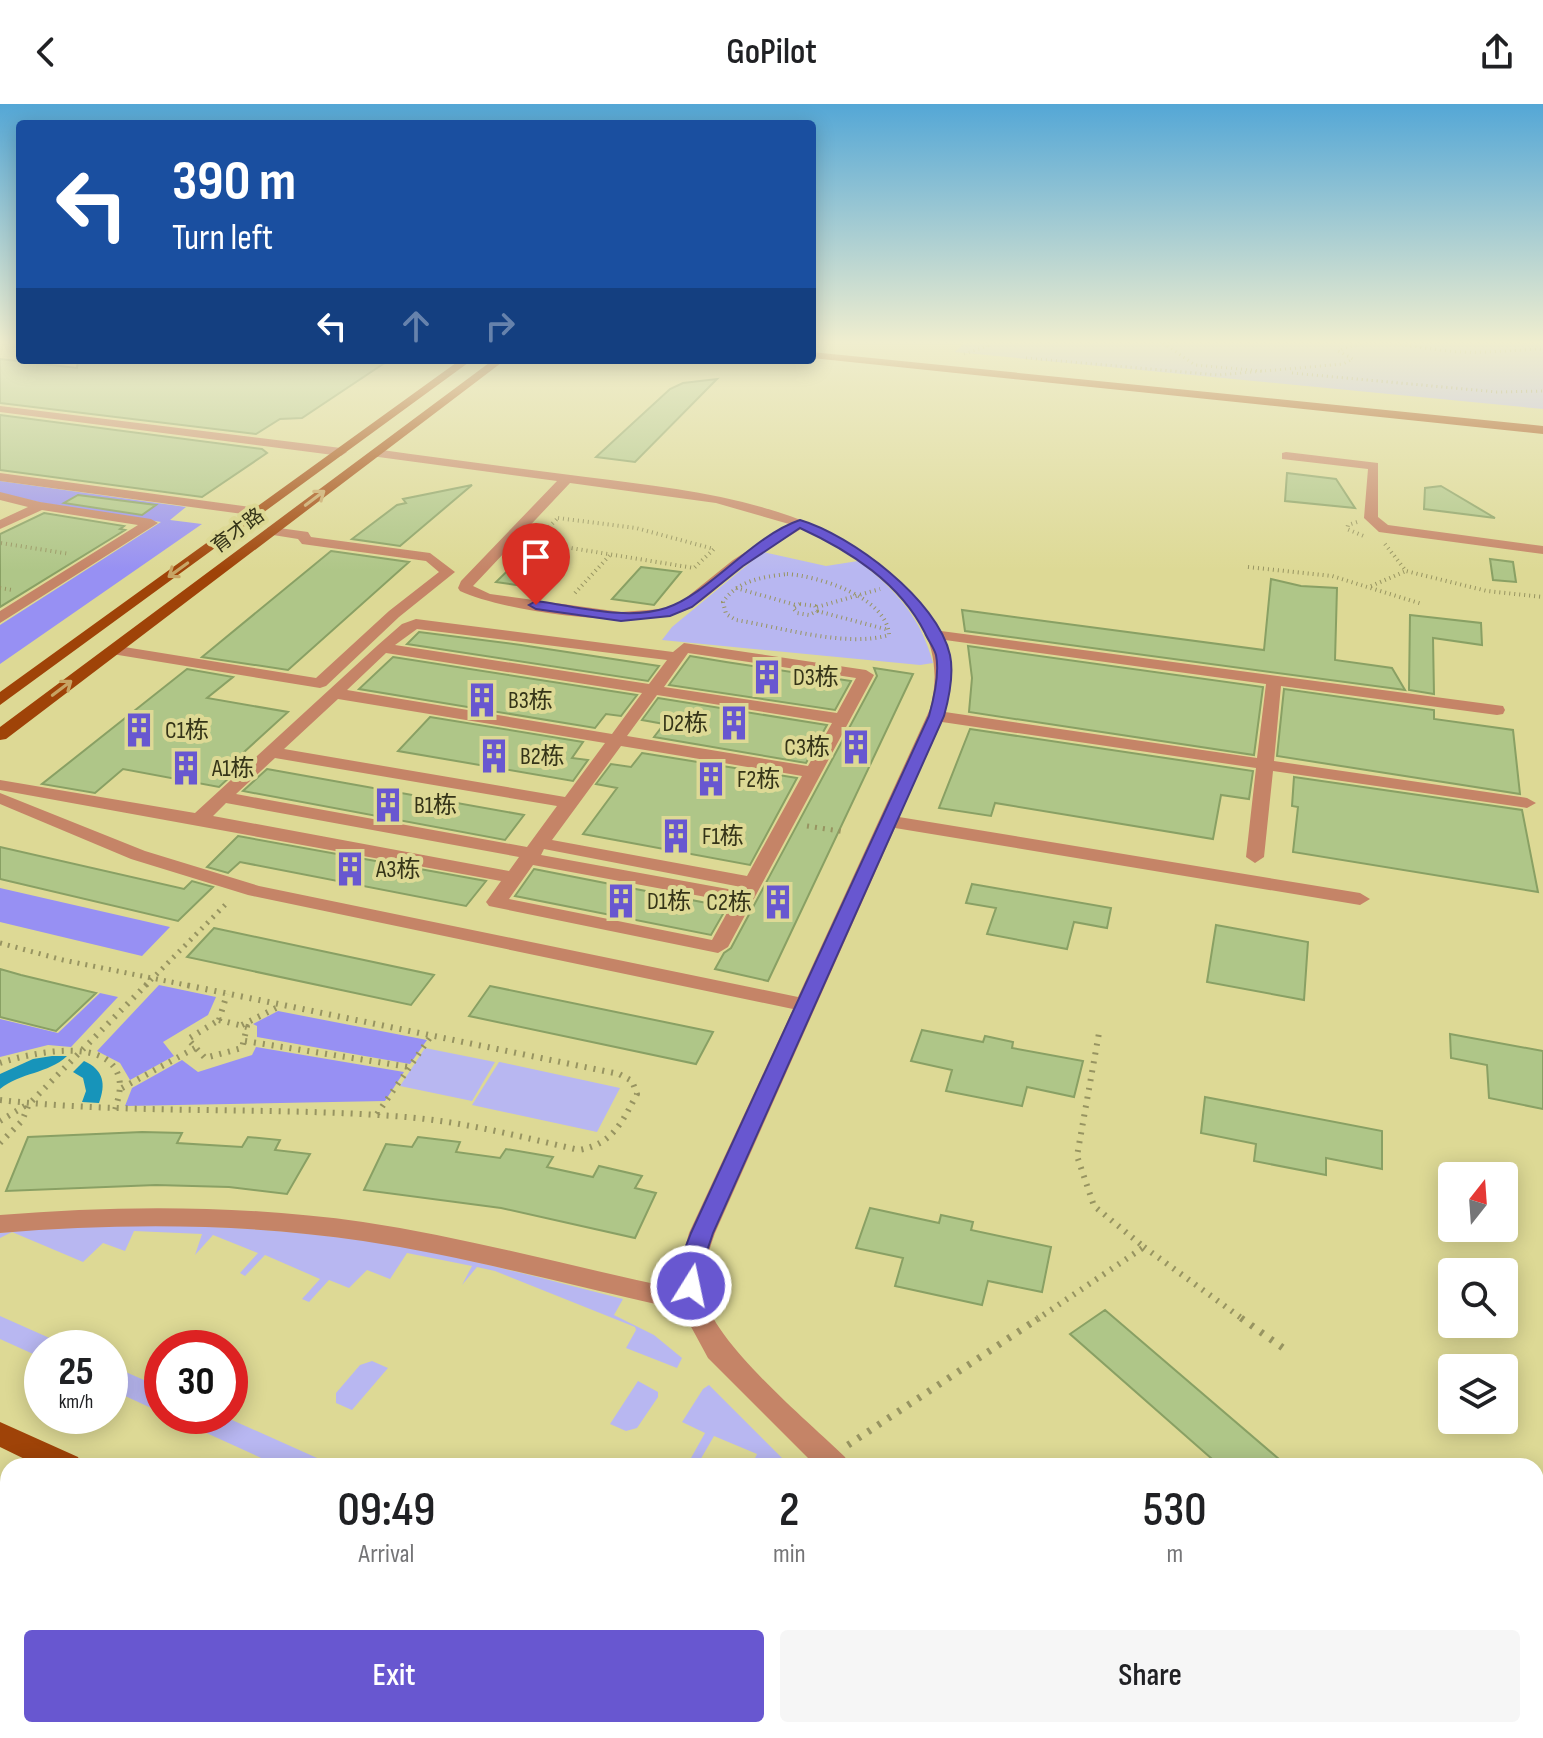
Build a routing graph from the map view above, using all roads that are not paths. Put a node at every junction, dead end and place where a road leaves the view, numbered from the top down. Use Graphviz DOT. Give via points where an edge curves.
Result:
graph roads {
  1 [pos="81,419"];
  2 [pos="386,419"];
  3 [pos="420,419"];
  4 [pos="1438,419"];
  5 [pos="1543,430"];
  6 [pos="341,452"];
  7 [pos="375,453"];
  8 [pos="1286,456"];
  9 [pos="0,477"];
  10 [pos="566,479"];
  11 [pos="0,496"];
  12 [pos="40,506"];
  13 [pos="257,512"];
  14 [pos="800,523"];
  15 [pos="0,525"];
  16 [pos="272,531"];
  17 [pos="1543,550"];
  18 [pos="0,618"];
  19 [pos="933,634"];
  20 [pos="383,648"];
  21 [pos="112,650"];
  22 [pos="678,657"];
  23 [pos="1274,680"];
  24 [pos="653,689"];
  25 [pos="334,693"];
  26 [pos="0,700"];
  27 [pos="1497,710"];
  28 [pos="936,716"];
  29 [pos="840,719"];
  30 [pos="0,735"];
  31 [pos="616,740"];
  32 [pos="270,752"];
  33 [pos="1265,764"];
  34 [pos="811,772"];
  35 [pos="0,785"];
  36 [pos="222,797"];
  37 [pos="0,798"];
  38 [pos="569,803"];
  39 [pos="1527,803"];
  40 [pos="199,819"];
  41 [pos="888,821"];
  42 [pos="534,852"];
  43 [pos="1255,857"];
  44 [pos="514,878"];
  45 [pos="748,890"];
  46 [pos="1360,899"];
  47 [pos="805,1005"];
  48 [pos="0,1224"];
  49 [pos="692,1302"];
  50 [pos="0,1434"];
  51 [pos="51,1458"];
  52 [pos="827,1458"];
  1 -- 6 [label="street"];
  2 -- 6 [label="main road, 育才路"];
  3 -- 7 [label="main road, 育才路"];
  4 -- 5 [label="main road"];
  6 -- 13 [label="main road, 育才路"];
  7 -- 10 [label="street"];
  16 -- 7 [label="main road, 育才路, one-way"];
  8 -- 17 [label="street" via="1374,466 1371,518 1384,529"];
  9 -- 13 [label="street"];
  10 -- 14 [label="street" via="717,500"];
  10 -- 14 [label="street" via="465,588 487,598 634,617 677,610"];
  11 -- 12 [label="street"];
  12 -- 15 [label="street"];
  12 -- 18 [label="street" via="151,523"];
  13 -- 26 [label="main road, 育才路, one-way"];
  14 -- 19 [label="street" via="836,540 896,583"];
  16 -- 21 [label="main road, 育才路"];
  16 -- 21 [label="street" via="303,535 307,541 430,557 448,572 320,683"];
  19 -- 23 [label="street"];
  19 -- 28 [label="street" via="943,655 944,674"];
  20 -- 22 [label="street" via="416,624"];
  20 -- 24 [label="street"];
  20 -- 25 [label="street"];
  30 -- 21 [label="main road, 育才路, one-way"];
  22 -- 24 [label="street"];
  22 -- 29 [label="street" via="684,648 866,675"];
  23 -- 27 [label="street"];
  23 -- 33 [label="street"];
  24 -- 29 [label="street"];
  24 -- 31 [label="street"];
  25 -- 31 [label="street"];
  25 -- 32 [label="street"];
  28 -- 33 [label="street"];
  28 -- 41 [label="street"];
  29 -- 34 [label="street"];
  31 -- 34 [label="street"];
  31 -- 38 [label="street"];
  32 -- 36 [label="street"];
  32 -- 38 [label="street"];
  33 -- 39 [label="street"];
  33 -- 43 [label="street"];
  34 -- 45 [label="street"];
  35 -- 40 [label="street"];
  36 -- 40 [label="street"];
  36 -- 42 [label="street"];
  37 -- 47 [label="street" via="138,855 242,887"];
  38 -- 42 [label="street"];
  40 -- 44 [label="street"];
  41 -- 46 [label="street"];
  41 -- 47 [label="street"];
  42 -- 44 [label="street"];
  42 -- 45 [label="street"];
  44 -- 45 [label="street" via="496,902 718,947"];
  47 -- 49 [label="street" via="702,1233 690,1269"];
  48 -- 49 [label="street" via="168,1216 299,1224 436,1245"];
  49 -- 52 [label="street" via="726,1361"];
  50 -- 51 [label="main road"];
}
